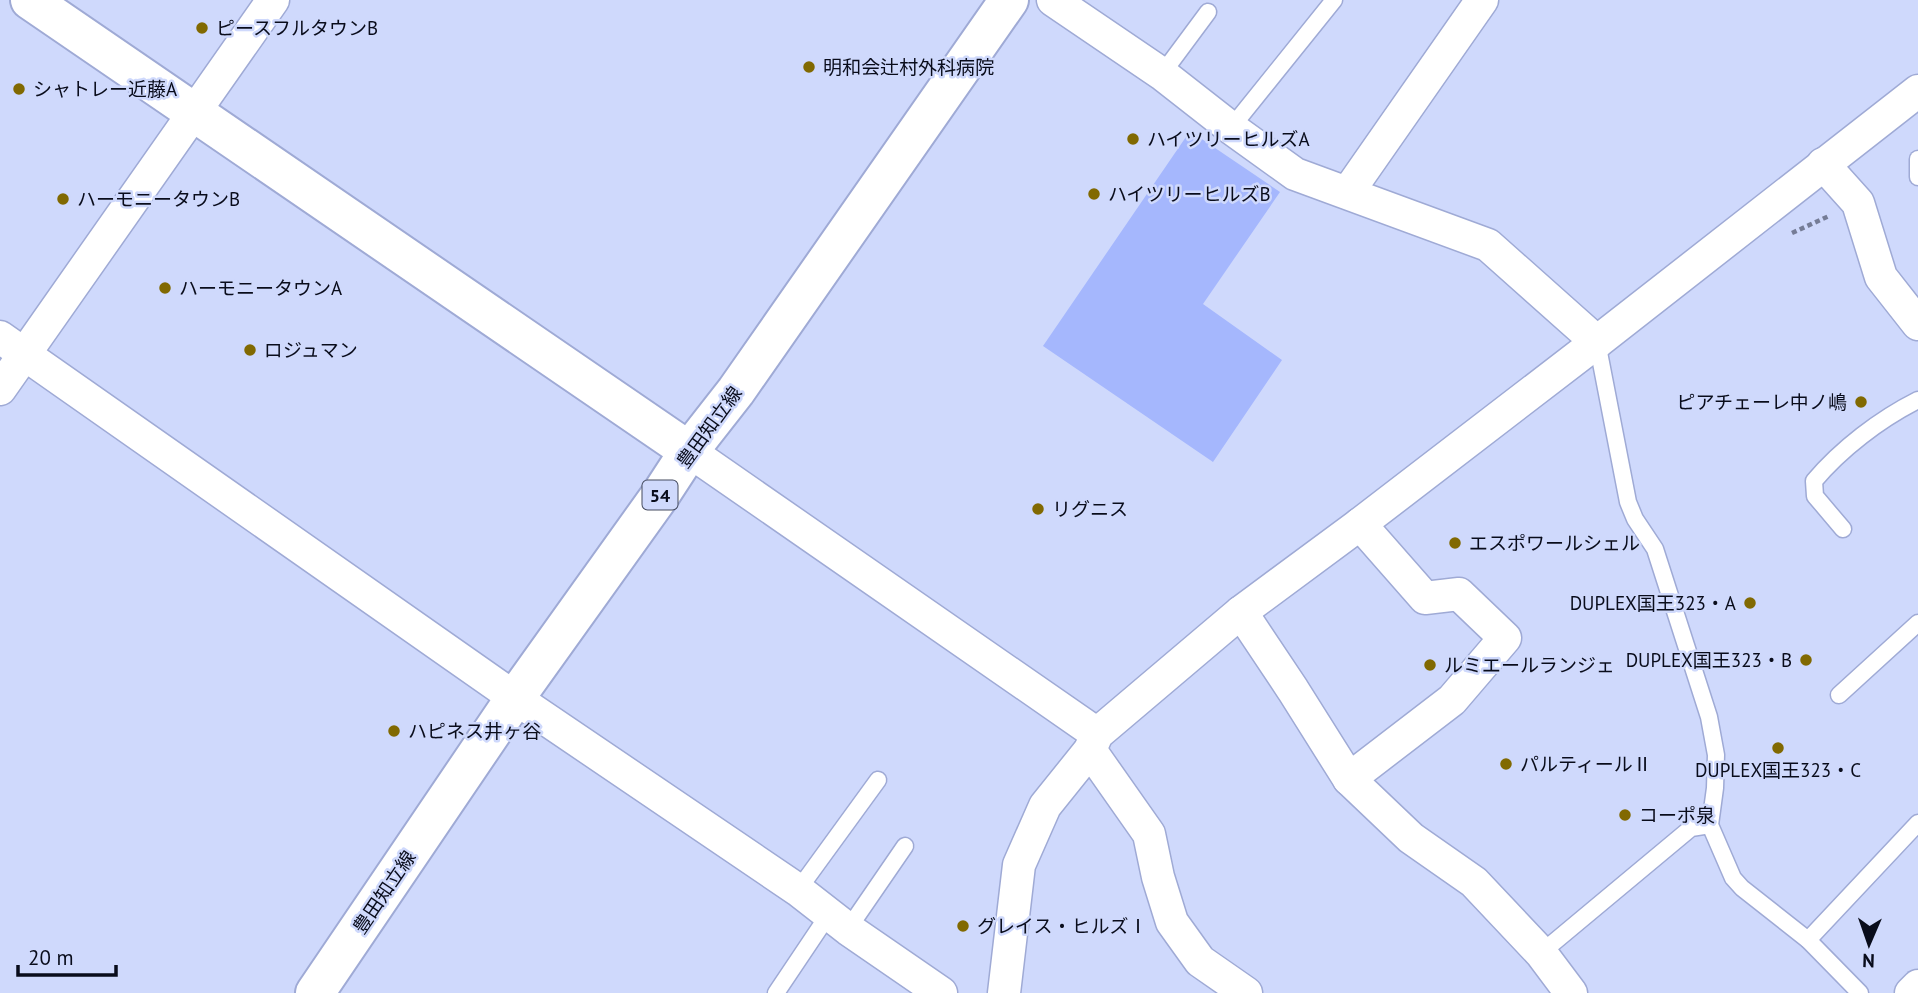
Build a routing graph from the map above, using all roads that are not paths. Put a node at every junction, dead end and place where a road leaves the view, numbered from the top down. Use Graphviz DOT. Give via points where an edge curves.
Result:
graph roads {
  1 [pos="30,0"];
  2 [pos="273,0"];
  3 [pos="1009,0"];
  4 [pos="1053,0"];
  5 [pos="1334,0"];
  6 [pos="1482,0"];
  7 [pos="1208,12"];
  8 [pos="1162,74"];
  9 [pos="1915,100"];
  10 [pos="194,112"];
  11 [pos="1231,128"];
  12 [pos="1918,159"];
  13 [pos="1823,164"];
  14 [pos="1918,177"];
  15 [pos="1348,192"];
  16 [pos="1918,324"];
  17 [pos="1597,342"];
  18 [pos="12,345"];
  19 [pos="0,389"];
  20 [pos="1918,400"];
  21 [pos="689,451"];
  22 [pos="1360,524"];
  23 [pos="1843,529"];
  24 [pos="1241,612"];
  25 [pos="1918,623"];
  26 [pos="1839,695"];
  27 [pos="515,698"];
  28 [pos="1093,742"];
  29 [pos="1349,779"];
  30 [pos="878,780"];
  31 [pos="1918,823"];
  32 [pos="1710,825"];
  33 [pos="905,846"];
  34 [pos="798,890"];
  35 [pos="839,921"];
  36 [pos="1808,940"];
  37 [pos="1541,953"];
  38 [pos="1918,986"];
  39 [pos="315,993"];
  40 [pos="776,993"];
  41 [pos="941,993"];
  42 [pos="1004,993"];
  43 [pos="1246,993"];
  44 [pos="1571,993"];
  45 [pos="1860,993"];
  46 [pos="1911,993"];
  1 -- 10 [label="main road"];
  2 -- 10 [label="street"];
  3 -- 21 [label="main road, 豊田知立線 / 54" via="744,380"];
  4 -- 8 [label="street"];
  5 -- 11 [label="lane"];
  6 -- 15 [label="street"];
  7 -- 8 [label="lane"];
  8 -- 11 [label="street"];
  9 -- 13 [label="street"];
  10 -- 18 [label="street"];
  10 -- 21 [label="main road"];
  11 -- 15 [label="street" via="1295,174"];
  12 -- 14 [label="lane"];
  13 -- 16 [label="street" via="1858,203 1881,277"];
  13 -- 17 [label="street"];
  15 -- 17 [label="street" via="1488,245"];
  17 -- 22 [label="street"];
  17 -- 32 [label="lane" via="1628,502 1655,549 1709,717 1716,755"];
  18 -- 19 [label="street"];
  18 -- 27 [label="street"];
  20 -- 23 [label="lane" via="1832,460 1814,481 1815,496"];
  21 -- 27 [label="main road, 豊田知立線 / 54"];
  21 -- 28 [label="street"];
  22 -- 24 [label="street"];
  22 -- 29 [label="street" via="1425,598 1459,594 1505,638 1452,700"];
  24 -- 28 [label="street"];
  24 -- 29 [label="street"];
  25 -- 26 [label="lane"];
  27 -- 34 [label="street"];
  27 -- 39 [label="main road, 豊田知立線 / 54"];
  28 -- 42 [label="street" via="1045,806 1019,865"];
  28 -- 43 [label="street" via="1150,834 1171,922 1200,961"];
  29 -- 37 [label="street" via="1410,838 1474,882"];
  30 -- 34 [label="lane"];
  31 -- 36 [label="lane"];
  32 -- 36 [label="lane" via="1733,878"];
  32 -- 37 [label="lane" via="1691,828"];
  33 -- 35 [label="lane"];
  34 -- 35 [label="street"];
  35 -- 40 [label="lane"];
  35 -- 41 [label="street"];
  36 -- 45 [label="lane"];
  37 -- 44 [label="street"];
  38 -- 46 [label="street"];
}
